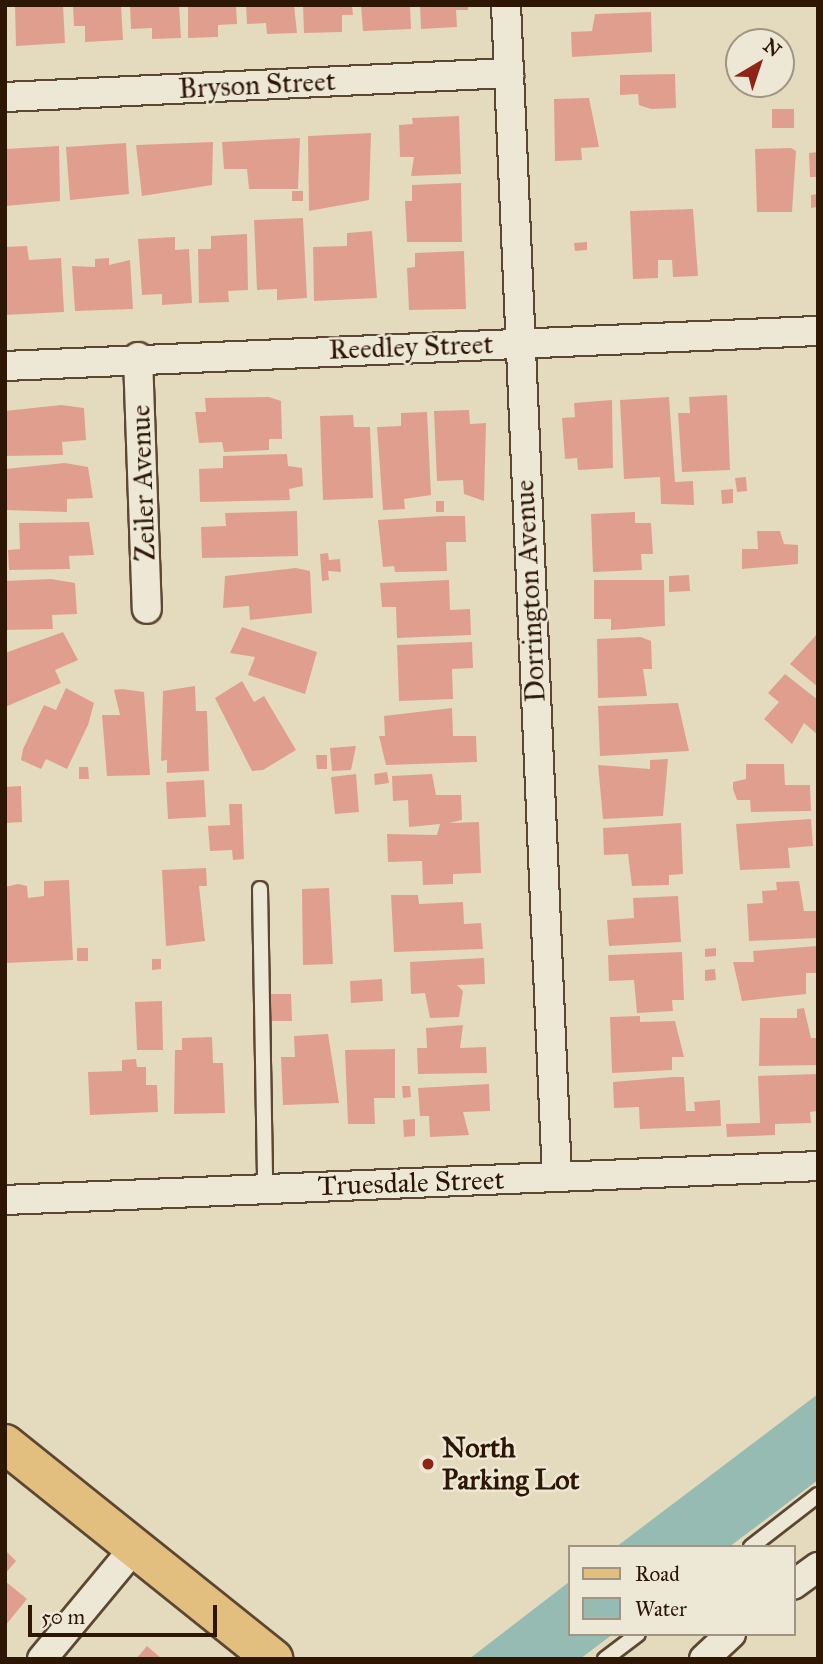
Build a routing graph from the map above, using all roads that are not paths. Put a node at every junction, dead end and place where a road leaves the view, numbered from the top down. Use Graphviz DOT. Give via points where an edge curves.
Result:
graph roads {
  1 [pos="506,5"];
  2 [pos="509,73"];
  3 [pos="5,97"];
  4 [pos="818,331"];
  5 [pos="519,343"];
  6 [pos="138,357"];
  7 [pos="5,366"];
  8 [pos="147,609"];
  9 [pos="260,889"];
  10 [pos="818,1166"];
  11 [pos="557,1176"];
  12 [pos="265,1189"];
  13 [pos="5,1200"];
  14 [pos="5,1444"];
  15 [pos="818,1495"];
  16 [pos="754,1545"];
  17 [pos="134,1548"];
  18 [pos="817,1568"];
  19 [pos="795,1584"];
  20 [pos="635,1636"];
  21 [pos="729,1636"];
  22 [pos="42,1659"];
  23 [pos="273,1659"];
  24 [pos="606,1659"];
  25 [pos="704,1659"];
  1 -- 2 [label="street, Dorrington Avenue"];
  2 -- 3 [label="street, Bryson Street"];
  2 -- 5 [label="street, Dorrington Avenue"];
  4 -- 5 [label="street, Reedley Street"];
  5 -- 6 [label="street, Reedley Street"];
  5 -- 11 [label="street, Dorrington Avenue"];
  6 -- 7 [label="street, Reedley Street"];
  6 -- 8 [label="street, Zeiler Avenue"];
  9 -- 12 [label="lane"];
  10 -- 11 [label="street, Truesdale Street"];
  11 -- 12 [label="street, Truesdale Street"];
  12 -- 13 [label="street, Truesdale Street"];
  14 -- 17 [label="main road"];
  15 -- 16 [label="lane"];
  17 -- 22 [label="street"];
  17 -- 23 [label="main road"];
  18 -- 19 [label="street"];
  20 -- 24 [label="lane"];
  21 -- 25 [label="street"];
}
